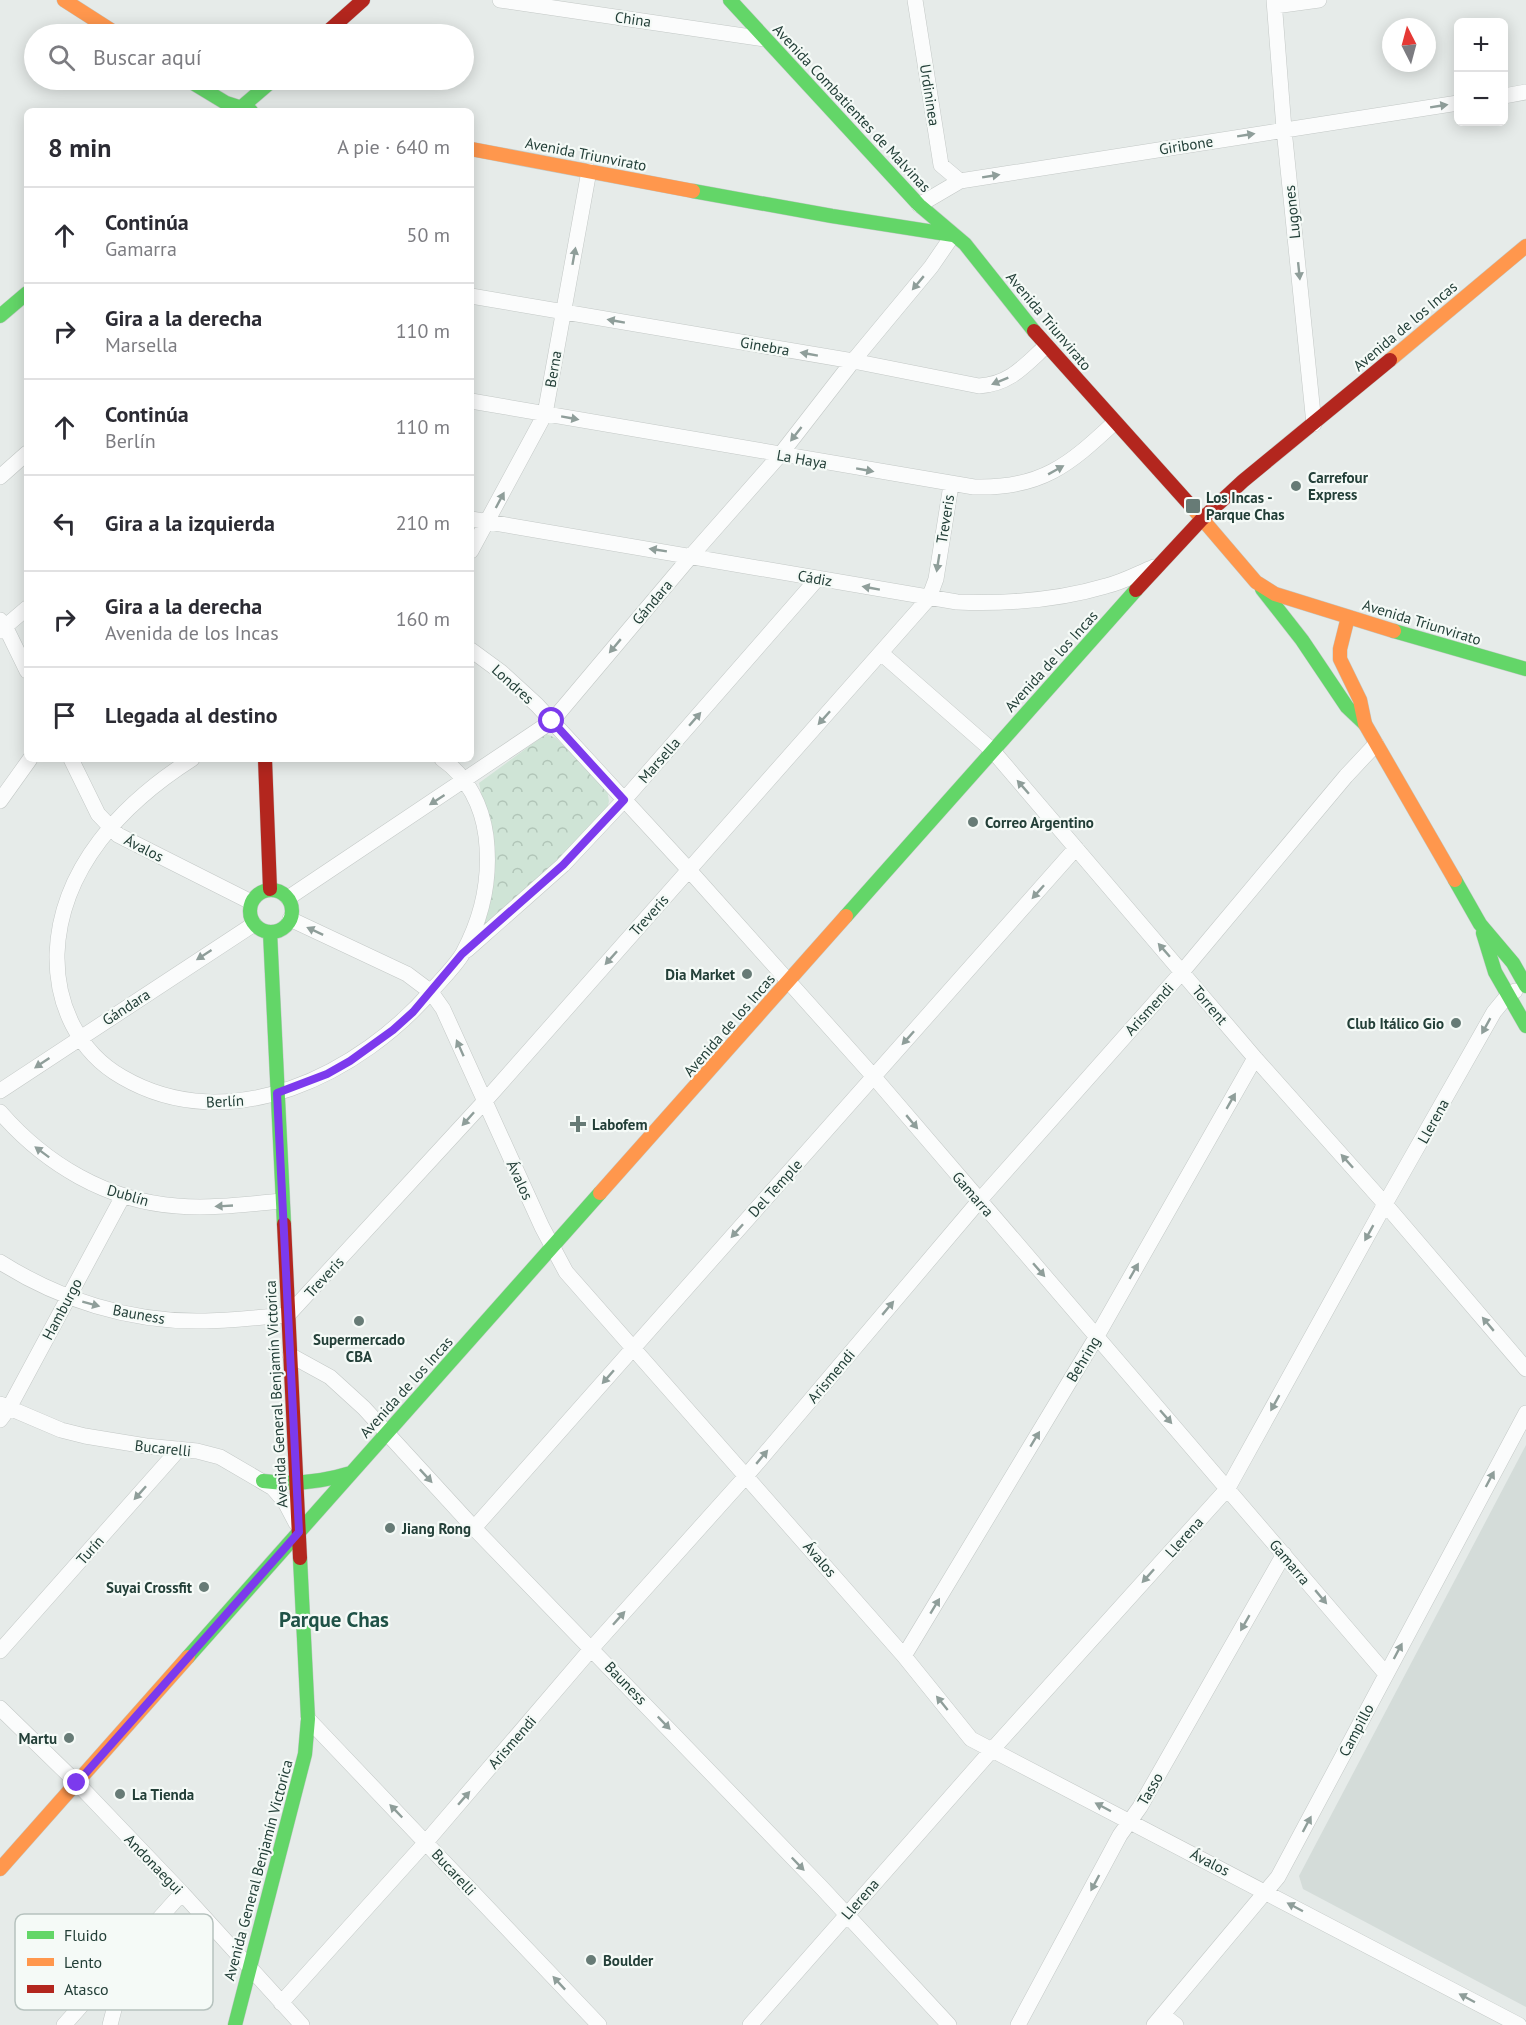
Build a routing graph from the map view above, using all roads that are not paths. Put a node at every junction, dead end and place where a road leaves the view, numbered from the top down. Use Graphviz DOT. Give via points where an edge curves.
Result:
graph roads {
  1 [pos="64,0"];
  2 [pos="363,0"];
  3 [pos="500,0"];
  4 [pos="730,0"];
  5 [pos="915,0"];
  6 [pos="1319,0"];
  7 [pos="1275,3"];
  8 [pos="101,24"];
  9 [pos="336,24"];
  10 [pos="765,39"];
  11 [pos="204,90"];
  12 [pos="263,90"];
  13 [pos="1526,92"];
  14 [pos="1508,95"];
  15 [pos="1454,104"];
  16 [pos="236,108"];
  17 [pos="245,108"];
  18 [pos="1284,129"];
  19 [pos="474,150"];
  20 [pos="589,171"];
  21 [pos="960,181"];
  22 [pos="919,205"];
  23 [pos="953,235"];
  24 [pos="1526,246"];
  25 [pos="474,297"];
  26 [pos="24,298"];
  27 [pos="563,312"];
  28 [pos="0,316"];
  29 [pos="1046,346"];
  30 [pos="853,362"];
  31 [pos="474,402"];
  32 [pos="545,414"];
  33 [pos="1115,422"];
  34 [pos="1314,424"];
  35 [pos="780,455"];
  36 [pos="24,456"];
  37 [pos="0,477"];
  38 [pos="951,485"];
  39 [pos="1202,519"];
  40 [pos="474,520"];
  41 [pos="488,522"];
  42 [pos="474,546"];
  43 [pos="691,556"];
  44 [pos="1157,566"];
  45 [pos="818,578"];
  46 [pos="1256,582"];
  47 [pos="928,598"];
  48 [pos="24,610"];
  49 [pos="1348,617"];
  50 [pos="2,626"];
  51 [pos="474,652"];
  52 [pos="881,653"];
  53 [pos="24,666"];
  54 [pos="1526,669"];
  55 [pos="552,721"];
  56 [pos="1365,724"];
  57 [pos="1376,744"];
  58 [pos="993,751"];
  59 [pos="28,762"];
  60 [pos="72,762"];
  61 [pos="188,762"];
  62 [pos="264,762"];
  63 [pos="445,762"];
  64 [pos="465,781"];
  65 [pos="624,800"];
  66 [pos="0,801"];
  67 [pos="110,828"];
  68 [pos="1076,848"];
  69 [pos="689,870"];
  70 [pos="270,889"];
  71 [pos="288,898"];
  72 [pos="251,902"];
  73 [pos="290,919"];
  74 [pos="254,924"];
  75 [pos="1480,924"];
  76 [pos="270,932"];
  77 [pos="462,954"];
  78 [pos="1182,972"];
  79 [pos="789,981"];
  80 [pos="1526,985"];
  81 [pos="431,992"];
  82 [pos="1508,995"];
  83 [pos="1526,1026"];
  84 [pos="79,1038"];
  85 [pos="1255,1058"];
  86 [pos="874,1077"];
  87 [pos="0,1091"];
  88 [pos="277,1093"];
  89 [pos="483,1102"];
  90 [pos="0,1112"];
  91 [pos="123,1196"];
  92 [pos="282,1201"];
  93 [pos="978,1201"];
  94 [pos="1385,1204"];
  95 [pos="553,1248"];
  96 [pos="0,1262"];
  97 [pos="68,1298"];
  98 [pos="288,1315"];
  99 [pos="1097,1336"];
  100 [pos="633,1349"];
  101 [pos="290,1355"];
  102 [pos="1526,1369"];
  103 [pos="3,1411"];
  104 [pos="1526,1413"];
  105 [pos="386,1434"];
  106 [pos="179,1449"];
  107 [pos="351,1472"];
  108 [pos="747,1475"];
  109 [pos="263,1481"];
  110 [pos="296,1483"];
  111 [pos="1228,1488"];
  112 [pos="474,1528"];
  113 [pos="299,1532"];
  114 [pos="1284,1554"];
  115 [pos="258,1580"];
  116 [pos="303,1598"];
  117 [pos="592,1648"];
  118 [pos="0,1651"];
  119 [pos="904,1656"];
  120 [pos="1386,1674"];
  121 [pos="0,1708"];
  122 [pos="308,1719"];
  123 [pos="991,1751"];
  124 [pos="77,1783"];
  125 [pos="1130,1821"];
  126 [pos="426,1842"];
  127 [pos="0,1869"];
  128 [pos="1267,1892"];
  129 [pos="182,1893"];
  130 [pos="163,1914"];
  131 [pos="201,1914"];
  132 [pos="846,1914"];
  133 [pos="213,1928"];
  134 [pos="249,1968"];
  135 [pos="281,2003"];
  136 [pos="78,2010"];
  137 [pos="114,2010"];
  138 [pos="1159,2020"];
  139 [pos="64,2025"];
  140 [pos="110,2025"];
  141 [pos="235,2025"];
  142 [pos="302,2025"];
  143 [pos="599,2025"];
  144 [pos="750,2025"];
  145 [pos="949,2025"];
  146 [pos="1018,2025"];
  147 [pos="1176,2025"];
  148 [pos="1519,2025"];
  1 -- 8 [label="main road"];
  2 -- 9 [label="main road"];
  3 -- 10 [label="street, China"];
  4 -- 10 [label="main road, Avenida Combatientes de Malvinas"];
  5 -- 21 [label="street, Urdininea" via="941,165"];
  6 -- 7 [label="street"];
  7 -- 18 [label="street, Lugones"];
  10 -- 22 [label="main road, Avenida Combatientes de Malvinas"];
  11 -- 16 [label="main road"];
  12 -- 17 [label="main road"];
  13 -- 14 [label="street"];
  18 -- 15 [label="street, Giribone, one-way"];
  21 -- 18 [label="street, Giribone, one-way"];
  18 -- 34 [label="street, Lugones, one-way"];
  19 -- 20 [label="main road, Avenida Triunvirato"];
  20 -- 23 [label="main road, Avenida Triunvirato"];
  27 -- 20 [label="street, Berna, one-way"];
  21 -- 22 [label="street, Giribone"];
  22 -- 23 [label="main road, Avenida Combatientes de Malvinas"];
  23 -- 29 [label="main road, Avenida Triunvirato" via="965,244"];
  23 -- 30 [label="street, Gándara, one-way"];
  24 -- 34 [label="main road, Avenida de los Incas"];
  25 -- 27 [label="street, Ginebra"];
  26 -- 28 [label="main road"];
  30 -- 27 [label="street, Ginebra, one-way"];
  27 -- 32 [label="street, Berna"];
  29 -- 30 [label="street, Ginebra, one-way" via="1014,375 986,385"];
  29 -- 33 [label="main road, Avenida Triunvirato"];
  30 -- 35 [label="street, Gándara, one-way"];
  31 -- 32 [label="street, La Haya"];
  32 -- 35 [label="street, La Haya, one-way"];
  41 -- 32 [label="street, Berna, one-way"];
  38 -- 33 [label="street, La Haya, one-way" via="997,488 1034,480 1067,464"];
  33 -- 39 [label="main road, Avenida Triunvirato"];
  34 -- 39 [label="main road, Avenida de los Incas"];
  35 -- 38 [label="street, La Haya, one-way"];
  35 -- 43 [label="street, Gándara"];
  36 -- 37 [label="street"];
  38 -- 47 [label="street, Treveris, one-way" via="936,579"];
  39 -- 44 [label="main road, Avenida de los Incas"];
  39 -- 46 [label="main road, Avenida Triunvirato"];
  40 -- 41 [label="street, Cádiz"];
  41 -- 42 [label="street, Berna"];
  43 -- 41 [label="street, Cádiz, one-way"];
  43 -- 45 [label="street, Cádiz"];
  43 -- 55 [label="street, Gándara, one-way"];
  44 -- 47 [label="street, Cádiz" via="1108,586 1046,598 985,603"];
  44 -- 58 [label="main road, Avenida de los Incas"];
  47 -- 45 [label="street, Cádiz, one-way"];
  65 -- 45 [label="street, Marsella, one-way"];
  46 -- 49 [label="main road, Avenida Triunvirato" via="1282,597"];
  46 -- 56 [label="main road" via="1302,640 1347,707"];
  47 -- 52 [label="street, Treveris"];
  48 -- 50 [label="street"];
  49 -- 54 [label="main road, Avenida Triunvirato"];
  49 -- 56 [label="main road" via="1340,658 1360,700"];
  50 -- 53 [label="street"];
  51 -- 55 [label="street, Londres" via="522,690"];
  52 -- 58 [label="street, Torrent"];
  52 -- 69 [label="street, Treveris, one-way"];
  55 -- 64 [label="street, Gándara"];
  55 -- 65 [label="street, Gamarra"];
  56 -- 57 [label="main road"];
  57 -- 75 [label="main road"];
  57 -- 78 [label="street, Arismendi"];
  68 -- 58 [label="street, Torrent, one-way"];
  58 -- 79 [label="main road, Avenida de los Incas"];
  59 -- 66 [label="street"];
  60 -- 67 [label="street, Ávalos" via="98,814"];
  61 -- 67 [label="street, Berlín" via="147,791"];
  62 -- 70 [label="main road"];
  63 -- 64 [label="street, Berlín"];
  64 -- 71 [label="street, Gándara, one-way"];
  64 -- 77 [label="street, Berlín" via="485,830 488,871 477,921"];
  65 -- 69 [label="street, Gamarra"];
  65 -- 77 [label="street, Marsella" via="563,865"];
  67 -- 72 [label="street, Ávalos"];
  67 -- 84 [label="street, Berlín" via="69,892 59,933 60,992"];
  78 -- 68 [label="street, Torrent, one-way"];
  68 -- 86 [label="street, Del Temple, one-way"];
  69 -- 79 [label="street, Gamarra"];
  69 -- 89 [label="street, Treveris, one-way"];
  70 -- 71 [label="main road"];
  70 -- 72 [label="main road"];
  71 -- 73 [label="main road" via="292,908"];
  72 -- 74 [label="main road" via="249,913"];
  73 -- 76 [label="main road" via="282,929"];
  81 -- 73 [label="street, Ávalos, one-way" via="407,974"];
  74 -- 76 [label="main road"];
  74 -- 84 [label="street, Gándara, one-way"];
  75 -- 80 [label="main road"];
  75 -- 82 [label="main road" via="1495,972"];
  76 -- 88 [label="main road, Avenida General Benjamín Victorica"];
  77 -- 81 [label="street, Berlín"];
  78 -- 85 [label="street, Torrent"];
  78 -- 93 [label="street, Arismendi"];
  79 -- 86 [label="street, Gamarra"];
  79 -- 95 [label="main road, Avenida de los Incas"];
  80 -- 82 [label="street, Llerena"];
  81 -- 88 [label="street, Berlín" via="393,1030 358,1056 327,1074"];
  89 -- 81 [label="street, Ávalos, one-way" via="443,1009"];
  82 -- 83 [label="main road"];
  82 -- 94 [label="street, Llerena, one-way" via="1494,1012"];
  84 -- 87 [label="street, Gándara, one-way"];
  84 -- 88 [label="street, Berlín" via="113,1072 157,1094 205,1103"];
  94 -- 85 [label="street, Torrent, one-way"];
  99 -- 85 [label="street, Behring, one-way"];
  86 -- 93 [label="street, Gamarra, one-way"];
  86 -- 100 [label="street, Del Temple, one-way"];
  88 -- 92 [label="main road, Avenida General Benjamín Victorica"];
  89 -- 95 [label="street, Ávalos"];
  89 -- 98 [label="street, Treveris, one-way"];
  91 -- 90 [label="street, Dublín, one-way" via="62,1167 18,1132"];
  92 -- 91 [label="street, Dublín, one-way" via="184,1207"];
  91 -- 97 [label="street, Hamburgo"];
  92 -- 98 [label="main road, Avenida General Benjamín Victorica"];
  93 -- 99 [label="street, Gamarra, one-way"];
  108 -- 93 [label="street, Arismendi, one-way"];
  102 -- 94 [label="street, Torrent, one-way"];
  94 -- 111 [label="street, Llerena, one-way"];
  95 -- 100 [label="street, Ávalos" via="566,1272"];
  95 -- 105 [label="main road, Avenida de los Incas"];
  96 -- 97 [label="street, Bauness"];
  97 -- 98 [label="street, Bauness, one-way" via="174,1321"];
  97 -- 103 [label="street, Hamburgo"];
  98 -- 101 [label="main road, Avenida General Benjamín Victorica"];
  99 -- 111 [label="street, Gamarra, one-way"];
  119 -- 99 [label="street, Behring, one-way"];
  100 -- 108 [label="street, Ávalos"];
  100 -- 112 [label="street, Del Temple, one-way"];
  101 -- 105 [label="street, Bauness" via="330,1377"];
  101 -- 110 [label="main road, Avenida General Benjamín Victorica"];
  103 -- 106 [label="street, Bucarelli" via="116,1443"];
  120 -- 104 [label="street, Campillo, one-way"];
  105 -- 107 [label="main road, Avenida de los Incas"];
  105 -- 112 [label="street, Bauness, one-way"];
  106 -- 109 [label="street, Bucarelli" via="220,1457"];
  106 -- 118 [label="street, Turín, one-way"];
  107 -- 110 [label="main road" via="327,1480"];
  107 -- 113 [label="main road, Avenida de los Incas"];
  117 -- 108 [label="street, Arismendi, one-way"];
  108 -- 119 [label="street, Ávalos"];
  109 -- 110 [label="main road"];
  109 -- 113 [label="street, Bucarelli" via="285,1502"];
  110 -- 113 [label="main road, Avenida General Benjamín Victorica"];
  111 -- 114 [label="street, Gamarra"];
  111 -- 123 [label="street, Llerena, one-way"];
  112 -- 117 [label="street, Bauness"];
  113 -- 115 [label="main road, Avenida de los Incas"];
  113 -- 116 [label="main road, Avenida General Benjamín Victorica"];
  114 -- 120 [label="street, Gamarra, one-way"];
  114 -- 125 [label="street, Tasso, one-way"];
  115 -- 116 [label="main road" via="283,1578 297,1586"];
  115 -- 124 [label="main road, Avenida de los Incas"];
  116 -- 122 [label="main road, Avenida General Benjamín Victorica"];
  126 -- 117 [label="street, Arismendi, one-way"];
  117 -- 132 [label="street, Bauness, one-way"];
  123 -- 119 [label="street, Ávalos, one-way" via="971,1739"];
  128 -- 120 [label="street, Campillo, one-way"];
  121 -- 124 [label="street, Andonaegui"];
  126 -- 122 [label="street, Bucarelli, one-way"];
  122 -- 134 [label="main road, Avenida General Benjamín Victorica" via="305,1755"];
  125 -- 123 [label="street, Ávalos, one-way"];
  123 -- 132 [label="street, Llerena"];
  124 -- 127 [label="main road, Avenida de los Incas"];
  124 -- 129 [label="street, Andonaegui"];
  125 -- 128 [label="street, Ávalos"];
  125 -- 146 [label="street, Tasso, one-way"];
  126 -- 135 [label="street, Arismendi"];
  143 -- 126 [label="street, Bucarelli, one-way"];
  128 -- 138 [label="street, Campillo"];
  148 -- 128 [label="street, Ávalos, one-way"];
  129 -- 130 [label="street"];
  129 -- 131 [label="street, Andonaegui"];
  132 -- 144 [label="street, Llerena"];
  132 -- 145 [label="street, Bauness"];
  133 -- 134 [label="street, Andonaegui"];
  134 -- 135 [label="street, Andonaegui"];
  134 -- 141 [label="main road, Avenida General Benjamín Victorica"];
  135 -- 142 [label="street, Andonaegui"];
  136 -- 139 [label="street"];
  137 -- 140 [label="street"];
  138 -- 147 [label="street"];
}
